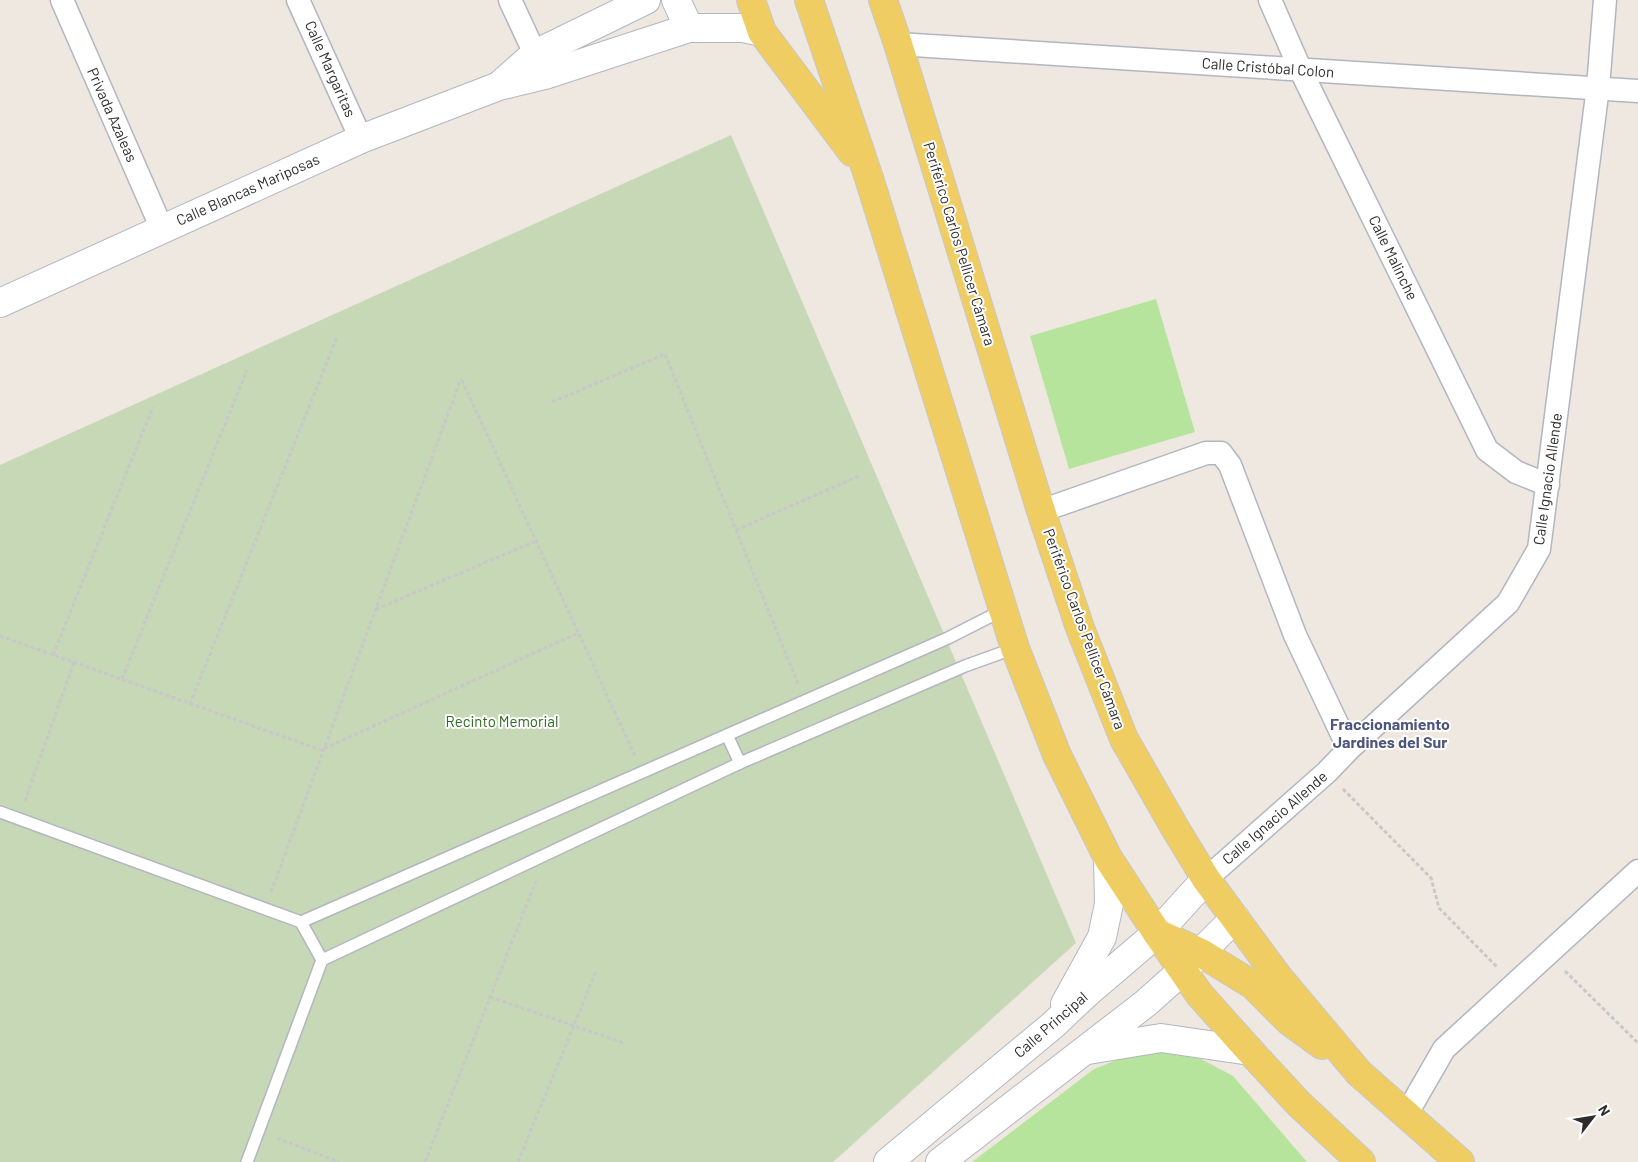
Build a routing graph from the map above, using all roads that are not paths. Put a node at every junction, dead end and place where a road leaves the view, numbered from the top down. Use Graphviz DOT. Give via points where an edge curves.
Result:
graph roads {
  1 [pos="62,0"];
  2 [pos="298,0"];
  3 [pos="510,0"];
  4 [pos="646,0"];
  5 [pos="676,0"];
  6 [pos="751,0"];
  7 [pos="809,0"];
  8 [pos="883,0"];
  9 [pos="1270,0"];
  10 [pos="1604,0"];
  11 [pos="689,28"];
  12 [pos="762,32"];
  13 [pos="898,44"];
  14 [pos="540,64"];
  15 [pos="1301,71"];
  16 [pos="1598,88"];
  17 [pos="1638,91"];
  18 [pos="361,138"];
  19 [pos="869,178"];
  20 [pos="162,229"];
  21 [pos="0,303"];
  22 [pos="1548,485"];
  23 [pos="1041,511"];
  24 [pos="1003,610"];
  25 [pos="1015,648"];
  26 [pos="726,735"];
  27 [pos="1349,749"];
  28 [pos="740,763"];
  29 [pos="0,812"];
  30 [pos="1108,858"];
  31 [pos="1638,871"];
  32 [pos="1206,879"];
  33 [pos="1235,918"];
  34 [pos="302,922"];
  35 [pos="1157,933"];
  36 [pos="322,960"];
  37 [pos="1192,962"];
  38 [pos="1053,1025"];
  39 [pos="1084,1050"];
  40 [pos="1250,1051"];
  41 [pos="1359,1073"];
  42 [pos="1406,1115"];
  43 [pos="247,1162"];
  44 [pos="888,1162"];
  45 [pos="940,1162"];
  46 [pos="1361,1162"];
  47 [pos="1460,1162"];
  1 -- 20 [label="street, Privada Azaleas"];
  2 -- 18 [label="street, Calle Margaritas"];
  3 -- 14 [label="street"];
  4 -- 14 [label="street, Calle Blancas Mariposas"];
  5 -- 11 [label="street"];
  6 -- 12 [label="main road"];
  7 -- 19 [label="main road"];
  8 -- 13 [label="main road, Periférico Carlos Pellicer Cámara"];
  9 -- 15 [label="street, Calle Malinche"];
  10 -- 16 [label="street, Calle Ignacio Allende"];
  11 -- 12 [label="street, Calle Blancas Mariposas" via="743,28"];
  11 -- 14 [label="street, Calle Blancas Mariposas"];
  12 -- 19 [label="main road"];
  13 -- 15 [label="street, Calle Cristóbal Colon"];
  13 -- 23 [label="main road, Periférico Carlos Pellicer Cámara"];
  14 -- 18 [label="street, Calle Blancas Mariposas" via="499,86"];
  15 -- 16 [label="street, Calle Cristóbal Colon"];
  15 -- 22 [label="street, Calle Malinche" via="1487,450 1516,472"];
  16 -- 17 [label="street, Calle Cristóbal Colon"];
  16 -- 22 [label="street, Calle Ignacio Allende"];
  18 -- 20 [label="street, Calle Blancas Mariposas"];
  19 -- 24 [label="main road"];
  20 -- 21 [label="street, Calle Blancas Mariposas"];
  22 -- 27 [label="street, Calle Ignacio Allende" via="1539,549 1508,604"];
  23 -- 27 [label="street" via="1206,453 1221,453 1230,465 1295,635"];
  23 -- 32 [label="main road, Periférico Carlos Pellicer Cámara" via="1080,628 1124,739"];
  24 -- 25 [label="main road"];
  24 -- 26 [label="lane" via="948,638"];
  25 -- 28 [label="lane" via="964,666"];
  25 -- 30 [label="main road" via="1057,755"];
  26 -- 28 [label="lane"];
  26 -- 34 [label="lane"];
  27 -- 32 [label="street, Calle Ignacio Allende"];
  28 -- 36 [label="lane"];
  29 -- 34 [label="lane"];
  30 -- 35 [label="main road"];
  30 -- 38 [label="street" via="1109,904 1102,937"];
  31 -- 42 [label="street" via="1444,1049"];
  32 -- 33 [label="main road, Periférico Carlos Pellicer Cámara"];
  32 -- 35 [label="street, Calle Principal"];
  33 -- 37 [label="street"];
  33 -- 41 [label="main road, Periférico Carlos Pellicer Cámara" via="1279,978"];
  34 -- 36 [label="lane"];
  35 -- 37 [label="main road"];
  35 -- 38 [label="street, Calle Principal"];
  36 -- 43 [label="lane"];
  37 -- 39 [label="street" via="1146,1003"];
  37 -- 40 [label="main road" via="1199,994"];
  37 -- 41 [label="main road" via="1253,985 1289,1021"];
  38 -- 44 [label="street, Calle Principal"];
  39 -- 40 [label="street" via="1160,1038"];
  39 -- 45 [label="street"];
  40 -- 46 [label="main road" via="1299,1104"];
  41 -- 42 [label="main road, Periférico Carlos Pellicer Cámara"];
  42 -- 47 [label="main road, Periférico Carlos Pellicer Cámara"];
}
